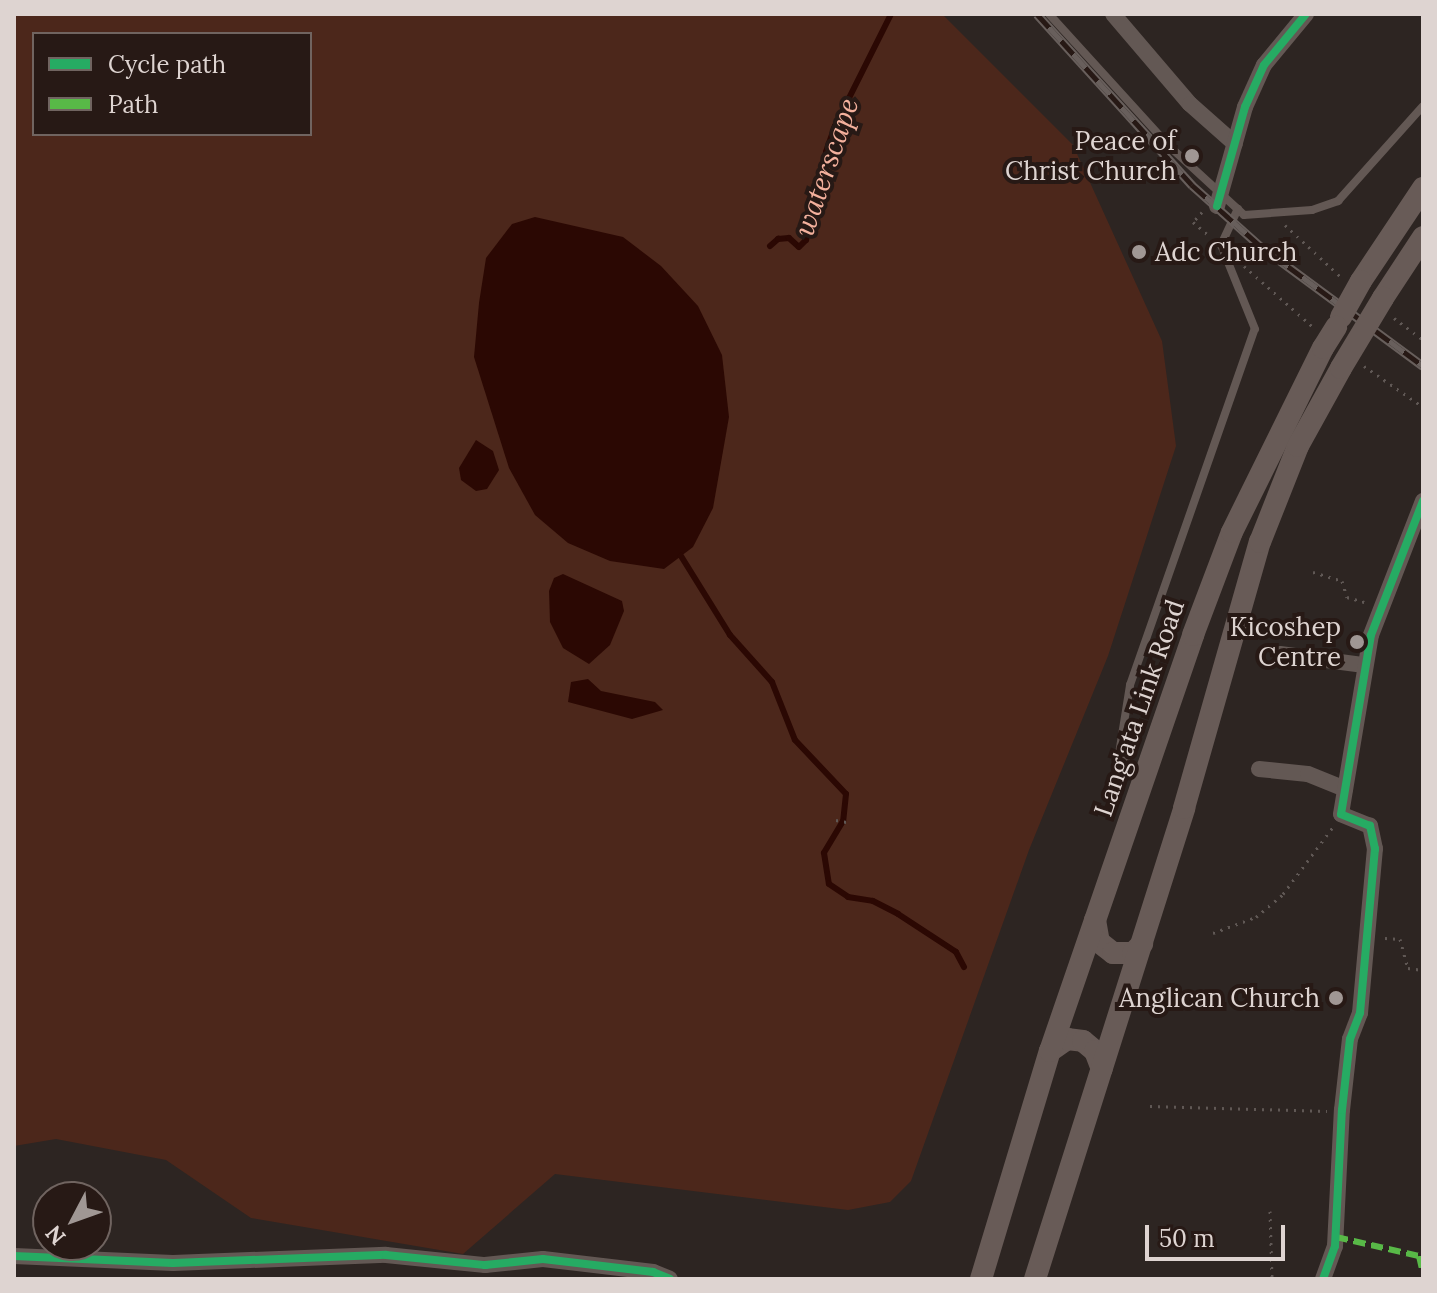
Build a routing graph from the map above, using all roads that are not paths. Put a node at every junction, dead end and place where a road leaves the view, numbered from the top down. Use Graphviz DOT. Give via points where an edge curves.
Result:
graph roads {
  1 [pos="1049,14"];
  2 [pos="1113,14"];
  3 [pos="1306,14"];
  4 [pos="1423,106"];
  5 [pos="1235,144"];
  6 [pos="1423,188"];
  7 [pos="1219,199"];
  8 [pos="1238,209"];
  9 [pos="1423,237"];
  10 [pos="1423,501"];
  11 [pos="1280,654"];
  12 [pos="1364,665"];
  13 [pos="1259,769"];
  14 [pos="1145,776"];
  15 [pos="1345,789"];
  16 [pos="1095,920"];
  17 [pos="1142,944"];
  18 [pos="1050,1051"];
  19 [pos="1102,1069"];
  20 [pos="14,1256"];
  21 [pos="670,1279"];
  22 [pos="981,1279"];
  23 [pos="1035,1279"];
  24 [pos="1323,1279"];
  1 -- 7 [label="lane"];
  2 -- 5 [label="street" via="1190,104"];
  3 -- 5 [label="street" via="1264,65"];
  4 -- 8 [label="lane" via="1338,201 1267,215 1244,215"];
  5 -- 7 [label="street"];
  6 -- 14 [label="main road, Lang'ata Link Road, bridge" via="1352,280 1341,317 1321,340 1232,532"];
  7 -- 8 [label="lane"];
  8 -- 14 [label="lane" via="1221,245 1255,329 1130,685 1119,754"];
  9 -- 17 [label="main road, bridge" via="1298,446 1260,542"];
  10 -- 12 [label="street"];
  11 -- 12 [label="street"];
  12 -- 15 [label="street"];
  13 -- 15 [label="street" via="1308,774"];
  14 -- 16 [label="main road, Lang'ata Link Road"];
  15 -- 24 [label="street" via="1341,814 1370,826 1374,836 1369,937 1342,1110 1335,1246"];
  16 -- 17 [label="main road" via="1099,942 1113,953 1133,953"];
  16 -- 18 [label="main road, Lang'ata Link Road"];
  17 -- 19 [label="main road"];
  18 -- 19 [label="main road" via="1067,1039 1083,1041 1095,1051"];
  18 -- 22 [label="main road, Lang'ata Link Road"];
  19 -- 23 [label="main road"];
  20 -- 21 [label="street" via="173,1263 386,1255 485,1265 543,1259 653,1272"];
}
